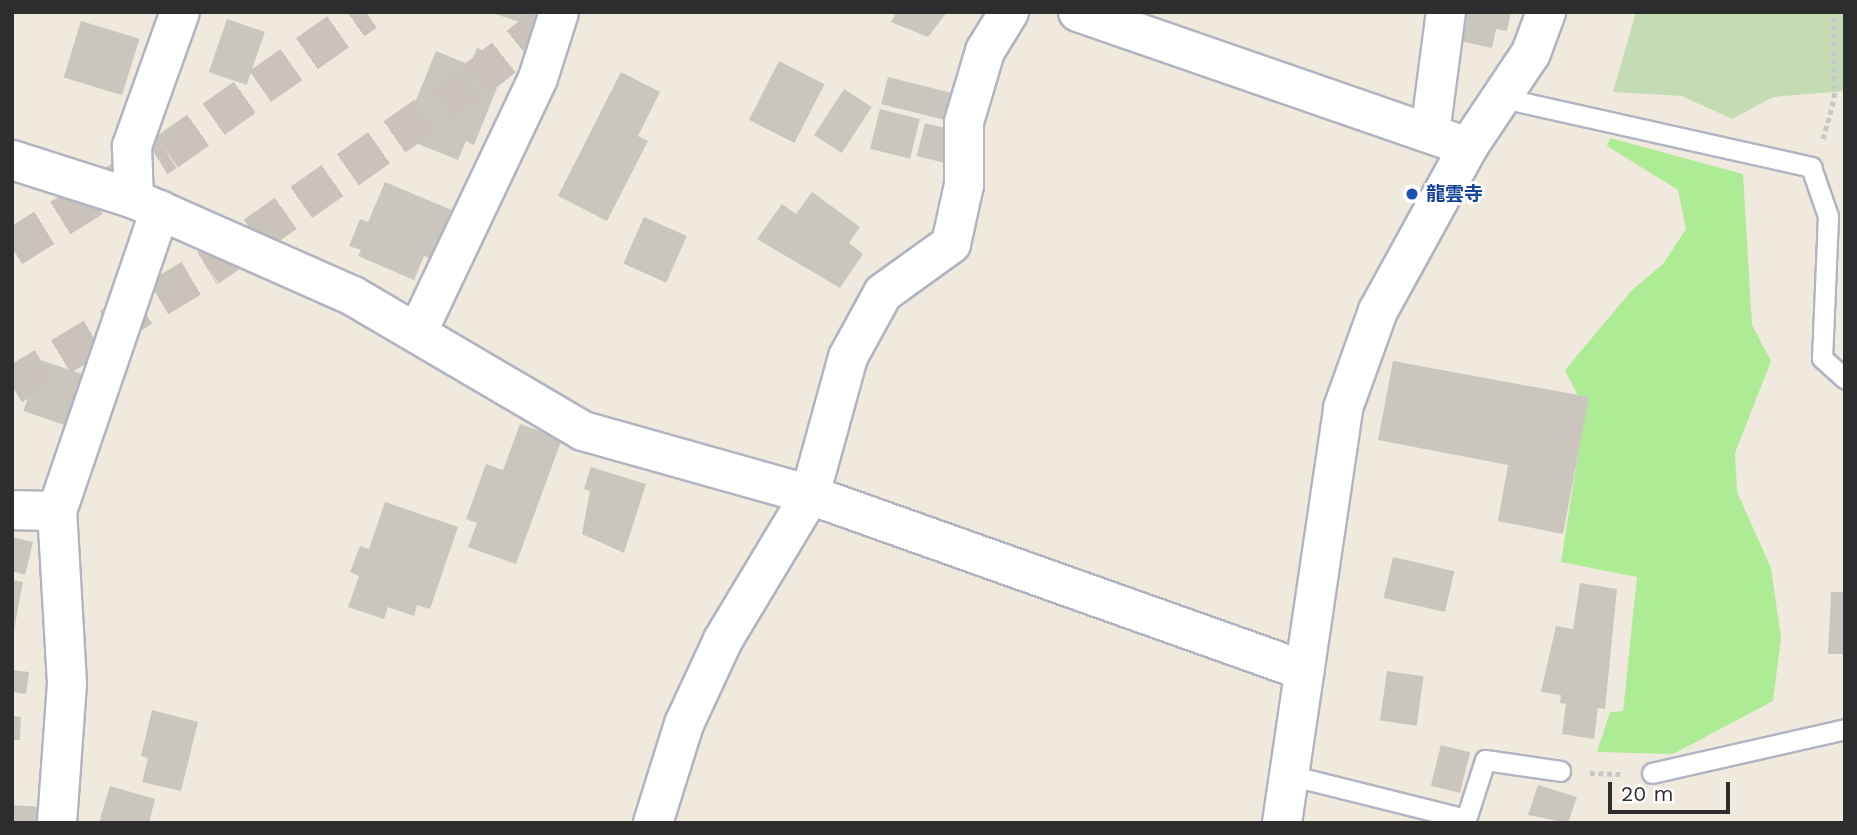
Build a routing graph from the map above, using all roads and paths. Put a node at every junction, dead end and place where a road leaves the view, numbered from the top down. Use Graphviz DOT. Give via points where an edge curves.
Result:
graph roads {
  1 [pos="180,12"];
  2 [pos="559,12"];
  3 [pos="1009,12"];
  4 [pos="1078,12"];
  5 [pos="1446,12"];
  6 [pos="1546,12"];
  7 [pos="1833,12"];
  8 [pos="1503,99"];
  9 [pos="1430,133"];
  10 [pos="1468,147"];
  11 [pos="12,160"];
  12 [pos="1811,167"];
  13 [pos="146,205"];
  14 [pos="418,331"];
  15 [pos="1845,379"];
  16 [pos="810,495"];
  17 [pos="12,510"];
  18 [pos="57,511"];
  19 [pos="1305,671"];
  20 [pos="1845,729"];
  21 [pos="1560,771"];
  22 [pos="1652,773"];
  23 [pos="1289,775"];
  24 [pos="57,823"];
  25 [pos="653,823"];
  26 [pos="1282,823"];
  1 -- 13 [label="street" via="132,146"];
  2 -- 14 [label="street" via="538,78"];
  3 -- 16 [label="street" via="985,51 964,122 964,185 951,244 883,293 848,356"];
  4 -- 9 [label="street"];
  5 -- 9 [label="street"];
  6 -- 8 [label="street" via="1531,53"];
  7 -- 12 [label="path" via="1834,98"];
  8 -- 10 [label="street"];
  8 -- 12 [label="lane"];
  9 -- 10 [label="street"];
  10 -- 19 [label="street" via="1378,311 1343,408"];
  11 -- 13 [label="street"];
  12 -- 15 [label="lane" via="1828,216 1822,358"];
  13 -- 14 [label="street" via="353,296"];
  13 -- 18 [label="street"];
  14 -- 16 [label="street" via="583,430"];
  16 -- 19 [label="street"];
  16 -- 25 [label="street" via="723,640 684,724"];
  17 -- 18 [label="street"];
  18 -- 24 [label="street" via="67,682"];
  19 -- 23 [label="street"];
  20 -- 22 [label="lane"];
  21 -- 22 [label="path"];
  21 -- 23 [label="lane" via="1485,760 1466,819"];
  23 -- 26 [label="street"];
}
